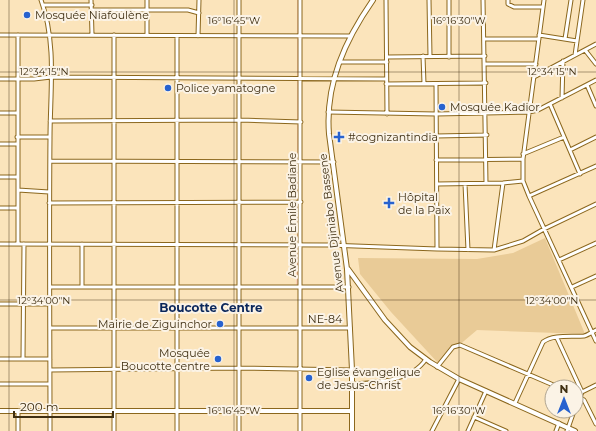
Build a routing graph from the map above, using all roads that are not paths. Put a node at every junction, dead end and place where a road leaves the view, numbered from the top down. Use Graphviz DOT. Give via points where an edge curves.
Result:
graph roads {
  1 [pos="41,0"];
  2 [pos="92,0"];
  3 [pos="147,0"];
  4 [pos="199,0"];
  5 [pos="239,0"];
  6 [pos="300,0"];
  7 [pos="373,0"];
  8 [pos="386,0"];
  9 [pos="430,0"];
  10 [pos="449,0"];
  11 [pos="484,0"];
  12 [pos="508,0"];
  13 [pos="544,0"];
  14 [pos="571,0"];
  15 [pos="582,0"];
  16 [pos="43,5"];
  17 [pos="92,5"];
  18 [pos="543,7"];
  19 [pos="92,10"];
  20 [pos="148,10"];
  21 [pos="198,13"];
  22 [pos="92,34"];
  23 [pos="0,35"];
  24 [pos="18,35"];
  25 [pos="49,35"];
  26 [pos="114,35"];
  27 [pos="147,35"];
  28 [pos="239,35"];
  29 [pos="177,36"];
  30 [pos="198,36"];
  31 [pos="301,36"];
  32 [pos="350,36"];
  33 [pos="539,37"];
  34 [pos="484,39"];
  35 [pos="565,39"];
  36 [pos="577,41"];
  37 [pos="596,44"];
  38 [pos="585,50"];
  39 [pos="575,55"];
  40 [pos="424,56"];
  41 [pos="430,56"];
  42 [pos="485,56"];
  43 [pos="387,57"];
  44 [pos="449,57"];
  45 [pos="340,62"];
  46 [pos="386,62"];
  47 [pos="563,62"];
  48 [pos="485,64"];
  49 [pos="536,64"];
  50 [pos="596,64"];
  51 [pos="51,77"];
  52 [pos="177,77"];
  53 [pos="534,77"];
  54 [pos="116,78"];
  55 [pos="239,78"];
  56 [pos="301,78"];
  57 [pos="0,79"];
  58 [pos="17,79"];
  59 [pos="334,79"];
  60 [pos="386,79"];
  61 [pos="596,80"];
  62 [pos="486,83"];
  63 [pos="386,84"];
  64 [pos="424,84"];
  65 [pos="436,84"];
  66 [pos="587,85"];
  67 [pos="562,98"];
  68 [pos="550,104"];
  69 [pos="596,106"];
  70 [pos="328,112"];
  71 [pos="486,112"];
  72 [pos="529,112"];
  73 [pos="0,113"];
  74 [pos="17,113"];
  75 [pos="387,114"];
  76 [pos="436,114"];
  77 [pos="240,120"];
  78 [pos="50,121"];
  79 [pos="116,122"];
  80 [pos="177,122"];
  81 [pos="301,122"];
  82 [pos="487,135"];
  83 [pos="436,136"];
  84 [pos="18,137"];
  85 [pos="50,137"];
  86 [pos="564,137"];
  87 [pos="596,137"];
  88 [pos="0,144"];
  89 [pos="17,144"];
  90 [pos="570,150"];
  91 [pos="524,154"];
  92 [pos="436,160"];
  93 [pos="523,160"];
  94 [pos="50,161"];
  95 [pos="239,161"];
  96 [pos="301,161"];
  97 [pos="487,161"];
  98 [pos="115,162"];
  99 [pos="177,162"];
  100 [pos="334,162"];
  101 [pos="596,166"];
  102 [pos="580,174"];
  103 [pos="0,177"];
  104 [pos="17,177"];
  105 [pos="523,181"];
  106 [pos="486,183"];
  107 [pos="503,183"];
  108 [pos="437,184"];
  109 [pos="465,184"];
  110 [pos="18,190"];
  111 [pos="49,192"];
  112 [pos="529,196"];
  113 [pos="115,202"];
  114 [pos="177,202"];
  115 [pos="239,202"];
  116 [pos="302,202"];
  117 [pos="49,203"];
  118 [pos="596,204"];
  119 [pos="0,208"];
  120 [pos="18,208"];
  121 [pos="544,229"];
  122 [pos="596,243"];
  123 [pos="0,244"];
  124 [pos="18,244"];
  125 [pos="24,244"];
  126 [pos="82,244"];
  127 [pos="239,244"];
  128 [pos="49,245"];
  129 [pos="115,245"];
  130 [pos="178,245"];
  131 [pos="300,245"];
  132 [pos="345,245"];
  133 [pos="437,250"];
  134 [pos="468,250"];
  135 [pos="494,250"];
  136 [pos="559,260"];
  137 [pos="347,269"];
  138 [pos="596,276"];
  139 [pos="50,287"];
  140 [pos="82,287"];
  141 [pos="239,287"];
  142 [pos="572,287"];
  143 [pos="115,288"];
  144 [pos="177,288"];
  145 [pos="300,288"];
  146 [pos="349,288"];
  147 [pos="0,304"];
  148 [pos="23,304"];
  149 [pos="50,304"];
  150 [pos="50,328"];
  151 [pos="177,328"];
  152 [pos="239,328"];
  153 [pos="300,328"];
  154 [pos="350,328"];
  155 [pos="115,329"];
  156 [pos="596,330"];
  157 [pos="592,332"];
  158 [pos="557,338"];
  159 [pos="596,341"];
  160 [pos="0,359"];
  161 [pos="23,359"];
  162 [pos="50,359"];
  163 [pos="426,359"];
  164 [pos="437,367"];
  165 [pos="177,368"];
  166 [pos="239,368"];
  167 [pos="115,369"];
  168 [pos="300,369"];
  169 [pos="50,370"];
  170 [pos="352,370"];
  171 [pos="527,375"];
  172 [pos="459,379"];
  173 [pos="576,379"];
  174 [pos="544,382"];
  175 [pos="0,384"];
  176 [pos="50,384"];
  177 [pos="352,384"];
  178 [pos="596,385"];
  179 [pos="486,391"];
  180 [pos="584,391"];
  181 [pos="515,403"];
  182 [pos="584,403"];
  183 [pos="0,411"];
  184 [pos="18,411"];
  185 [pos="50,411"];
  186 [pos="114,411"];
  187 [pos="177,411"];
  188 [pos="239,411"];
  189 [pos="300,411"];
  190 [pos="352,411"];
  191 [pos="474,417"];
  192 [pos="571,419"];
  193 [pos="559,423"];
  194 [pos="596,424"];
  195 [pos="567,429"];
  196 [pos="18,431"];
  197 [pos="50,431"];
  198 [pos="114,431"];
  199 [pos="177,431"];
  200 [pos="239,431"];
  201 [pos="300,431"];
  202 [pos="352,431"];
  203 [pos="432,431"];
  204 [pos="468,431"];
  205 [pos="506,431"];
  206 [pos="556,431"];
  207 [pos="575,431"];
  1 -- 16 [label="street"];
  2 -- 17 [label="street"];
  3 -- 20 [label="street"];
  4 -- 21 [label="street"];
  5 -- 28 [label="street"];
  6 -- 31 [label="street, Avenue Émile Badiane"];
  7 -- 32 [label="main road, Avenue Djiniabo Bassene"];
  8 -- 43 [label="street"];
  9 -- 41 [label="street"];
  10 -- 44 [label="street"];
  11 -- 34 [label="street"];
  12 -- 18 [label="street" via="508,4 514,7"];
  13 -- 18 [label="street"];
  14 -- 35 [label="street"];
  15 -- 36 [label="street"];
  16 -- 17 [label="street"];
  16 -- 25 [label="street"];
  17 -- 19 [label="street"];
  18 -- 33 [label="street"];
  19 -- 20 [label="street"];
  19 -- 22 [label="street"];
  20 -- 21 [label="street" via="188,10"];
  20 -- 27 [label="street"];
  21 -- 30 [label="street"];
  22 -- 25 [label="street"];
  22 -- 26 [label="street"];
  23 -- 24 [label="street"];
  24 -- 25 [label="street"];
  24 -- 58 [label="street"];
  25 -- 51 [label="street"];
  26 -- 27 [label="street"];
  26 -- 54 [label="street"];
  27 -- 29 [label="street"];
  28 -- 30 [label="street"];
  28 -- 31 [label="street"];
  28 -- 55 [label="street"];
  29 -- 30 [label="street"];
  29 -- 52 [label="street"];
  31 -- 32 [label="street"];
  31 -- 56 [label="street, Avenue Émile Badiane"];
  32 -- 45 [label="main road, Avenue Djiniabo Bassene"];
  33 -- 34 [label="street"];
  33 -- 35 [label="street"];
  33 -- 49 [label="street"];
  34 -- 42 [label="street"];
  35 -- 36 [label="street"];
  36 -- 39 [label="street"];
  37 -- 38 [label="street"];
  38 -- 39 [label="street"];
  38 -- 50 [label="street"];
  39 -- 47 [label="street"];
  40 -- 41 [label="street"];
  40 -- 43 [label="street"];
  40 -- 64 [label="street"];
  41 -- 44 [label="street"];
  42 -- 44 [label="street"];
  42 -- 48 [label="street"];
  43 -- 46 [label="street"];
  45 -- 46 [label="street"];
  45 -- 59 [label="main road, Avenue Djiniabo Bassene"];
  46 -- 60 [label="street"];
  47 -- 53 [label="street"];
  47 -- 67 [label="street"];
  48 -- 49 [label="street"];
  48 -- 62 [label="street"];
  49 -- 53 [label="street"];
  51 -- 54 [label="street"];
  51 -- 58 [label="street"];
  51 -- 78 [label="street"];
  52 -- 54 [label="street"];
  52 -- 55 [label="street"];
  52 -- 80 [label="street"];
  53 -- 72 [label="street"];
  54 -- 79 [label="street"];
  55 -- 56 [label="street"];
  55 -- 77 [label="street"];
  56 -- 59 [label="street"];
  56 -- 81 [label="street, Avenue Émile Badiane"];
  57 -- 58 [label="street"];
  58 -- 74 [label="street"];
  59 -- 60 [label="street"];
  59 -- 70 [label="main road, Avenue Djiniabo Bassene"];
  60 -- 63 [label="street"];
  61 -- 66 [label="street"];
  62 -- 65 [label="street"];
  62 -- 71 [label="street"];
  63 -- 64 [label="street"];
  63 -- 75 [label="street"];
  64 -- 65 [label="street"];
  65 -- 76 [label="street"];
  66 -- 67 [label="street"];
  66 -- 69 [label="street"];
  67 -- 68 [label="street"];
  68 -- 72 [label="street"];
  68 -- 86 [label="street"];
  70 -- 75 [label="street"];
  70 -- 100 [label="main road, Avenue Djiniabo Bassene"];
  71 -- 72 [label="street"];
  71 -- 76 [label="street"];
  71 -- 82 [label="street"];
  72 -- 91 [label="street"];
  73 -- 74 [label="street"];
  74 -- 84 [label="street"];
  75 -- 76 [label="street"];
  76 -- 83 [label="street"];
  77 -- 80 [label="street"];
  77 -- 81 [label="street"];
  77 -- 95 [label="street"];
  78 -- 79 [label="street"];
  78 -- 85 [label="street"];
  79 -- 80 [label="street"];
  79 -- 98 [label="street"];
  80 -- 99 [label="street"];
  81 -- 96 [label="street, Avenue Émile Badiane"];
  82 -- 83 [label="street"];
  82 -- 97 [label="street"];
  83 -- 92 [label="street"];
  84 -- 85 [label="street"];
  84 -- 89 [label="street"];
  85 -- 94 [label="street"];
  86 -- 90 [label="street"];
  86 -- 91 [label="street"];
  87 -- 90 [label="street"];
  88 -- 89 [label="street"];
  89 -- 104 [label="street"];
  90 -- 102 [label="street"];
  91 -- 93 [label="street"];
  92 -- 97 [label="street"];
  92 -- 108 [label="street"];
  93 -- 97 [label="street"];
  93 -- 105 [label="street"];
  94 -- 98 [label="street"];
  94 -- 111 [label="street"];
  95 -- 96 [label="street"];
  95 -- 99 [label="street"];
  95 -- 115 [label="street"];
  96 -- 100 [label="street"];
  96 -- 116 [label="street, Avenue Émile Badiane"];
  97 -- 106 [label="street"];
  98 -- 99 [label="street"];
  98 -- 113 [label="street"];
  99 -- 114 [label="street"];
  100 -- 132 [label="main road, Avenue Djiniabo Bassene"];
  101 -- 102 [label="street"];
  102 -- 112 [label="street"];
  103 -- 104 [label="street"];
  104 -- 110 [label="street"];
  105 -- 107 [label="street"];
  105 -- 112 [label="street"];
  106 -- 107 [label="street"];
  106 -- 109 [label="street"];
  107 -- 135 [label="street"];
  108 -- 109 [label="street"];
  108 -- 133 [label="street"];
  109 -- 134 [label="street"];
  110 -- 111 [label="street"];
  110 -- 120 [label="street"];
  111 -- 117 [label="street"];
  112 -- 121 [label="street"];
  113 -- 114 [label="street"];
  113 -- 117 [label="street"];
  113 -- 129 [label="street"];
  114 -- 115 [label="street"];
  114 -- 130 [label="street"];
  115 -- 116 [label="street"];
  115 -- 127 [label="street"];
  116 -- 131 [label="street, Avenue Émile Badiane"];
  117 -- 128 [label="street"];
  118 -- 121 [label="street"];
  119 -- 120 [label="street"];
  120 -- 124 [label="street"];
  121 -- 135 [label="street" via="523,241"];
  121 -- 136 [label="street"];
  122 -- 136 [label="street"];
  123 -- 124 [label="street"];
  124 -- 125 [label="street"];
  125 -- 128 [label="street"];
  125 -- 148 [label="street"];
  126 -- 128 [label="street"];
  126 -- 129 [label="street"];
  126 -- 140 [label="street"];
  127 -- 130 [label="street"];
  127 -- 131 [label="street"];
  127 -- 141 [label="street"];
  128 -- 139 [label="street"];
  129 -- 130 [label="street"];
  129 -- 143 [label="street"];
  130 -- 144 [label="street"];
  131 -- 132 [label="street"];
  131 -- 145 [label="street, Avenue Émile Badiane"];
  132 -- 133 [label="street"];
  132 -- 137 [label="main road, Avenue Djiniabo Bassene"];
  133 -- 134 [label="street"];
  134 -- 135 [label="street"];
  136 -- 142 [label="street"];
  137 -- 146 [label="main road, Avenue Djiniabo Bassene"];
  137 -- 163 [label="main road" via="385,320"];
  138 -- 142 [label="street"];
  139 -- 140 [label="street"];
  139 -- 149 [label="street"];
  140 -- 143 [label="street"];
  141 -- 144 [label="street"];
  141 -- 145 [label="street"];
  141 -- 152 [label="street"];
  142 -- 157 [label="street"];
  143 -- 144 [label="street"];
  143 -- 155 [label="street"];
  144 -- 151 [label="street"];
  145 -- 146 [label="street"];
  145 -- 153 [label="street, Avenue Émile Badiane"];
  146 -- 154 [label="main road, Avenue Djiniabo Bassene"];
  147 -- 148 [label="street"];
  148 -- 149 [label="street"];
  148 -- 161 [label="street"];
  149 -- 150 [label="street"];
  150 -- 155 [label="street, NE-84"];
  150 -- 162 [label="street"];
  151 -- 152 [label="street, NE-84"];
  151 -- 155 [label="street, NE-84"];
  151 -- 165 [label="street"];
  152 -- 153 [label="street, NE-84"];
  152 -- 166 [label="street"];
  153 -- 154 [label="street, NE-84"];
  153 -- 168 [label="street, Avenue Émile Badiane"];
  154 -- 170 [label="main road, Avenue Djiniabo Bassene"];
  155 -- 167 [label="street"];
  156 -- 157 [label="street"];
  157 -- 158 [label="street" via="584,336"];
  157 -- 159 [label="street"];
  158 -- 171 [label="street" via="543,342"];
  158 -- 173 [label="street"];
  160 -- 161 [label="street"];
  161 -- 162 [label="street"];
  162 -- 169 [label="street"];
  163 -- 164 [label="main road"];
  163 -- 177 [label="street" via="420,368 394,379"];
  164 -- 171 [label="street" via="453,347 460,345"];
  164 -- 172 [label="main road"];
  165 -- 166 [label="street"];
  165 -- 167 [label="street"];
  165 -- 187 [label="street"];
  166 -- 168 [label="street"];
  166 -- 188 [label="street"];
  167 -- 169 [label="street"];
  167 -- 186 [label="street"];
  168 -- 170 [label="street"];
  168 -- 189 [label="street, Avenue Émile Badiane"];
  169 -- 176 [label="street"];
  170 -- 177 [label="main road, Avenue Djiniabo Bassene"];
  171 -- 174 [label="street"];
  171 -- 181 [label="street"];
  172 -- 179 [label="main road"];
  172 -- 203 [label="street"];
  175 -- 176 [label="street"];
  176 -- 185 [label="street"];
  177 -- 190 [label="main road, Avenue Djiniabo Bassene"];
  178 -- 180 [label="street"];
  179 -- 181 [label="main road"];
  179 -- 191 [label="street"];
  181 -- 193 [label="main road"];
  182 -- 194 [label="street"];
  183 -- 184 [label="main road"];
  184 -- 185 [label="main road"];
  184 -- 196 [label="street"];
  185 -- 186 [label="main road"];
  185 -- 197 [label="street"];
  186 -- 187 [label="main road"];
  186 -- 198 [label="street"];
  187 -- 188 [label="main road"];
  187 -- 199 [label="street"];
  188 -- 189 [label="main road"];
  188 -- 200 [label="street"];
  189 -- 190 [label="main road"];
  189 -- 201 [label="street, Avenue Émile Badiane"];
  190 -- 202 [label="main road, Avenue Djiniabo Bassene"];
  191 -- 204 [label="street"];
  191 -- 205 [label="street"];
  192 -- 195 [label="street"];
  193 -- 195 [label="main road"];
  193 -- 206 [label="street"];
  195 -- 207 [label="main road"];
}
